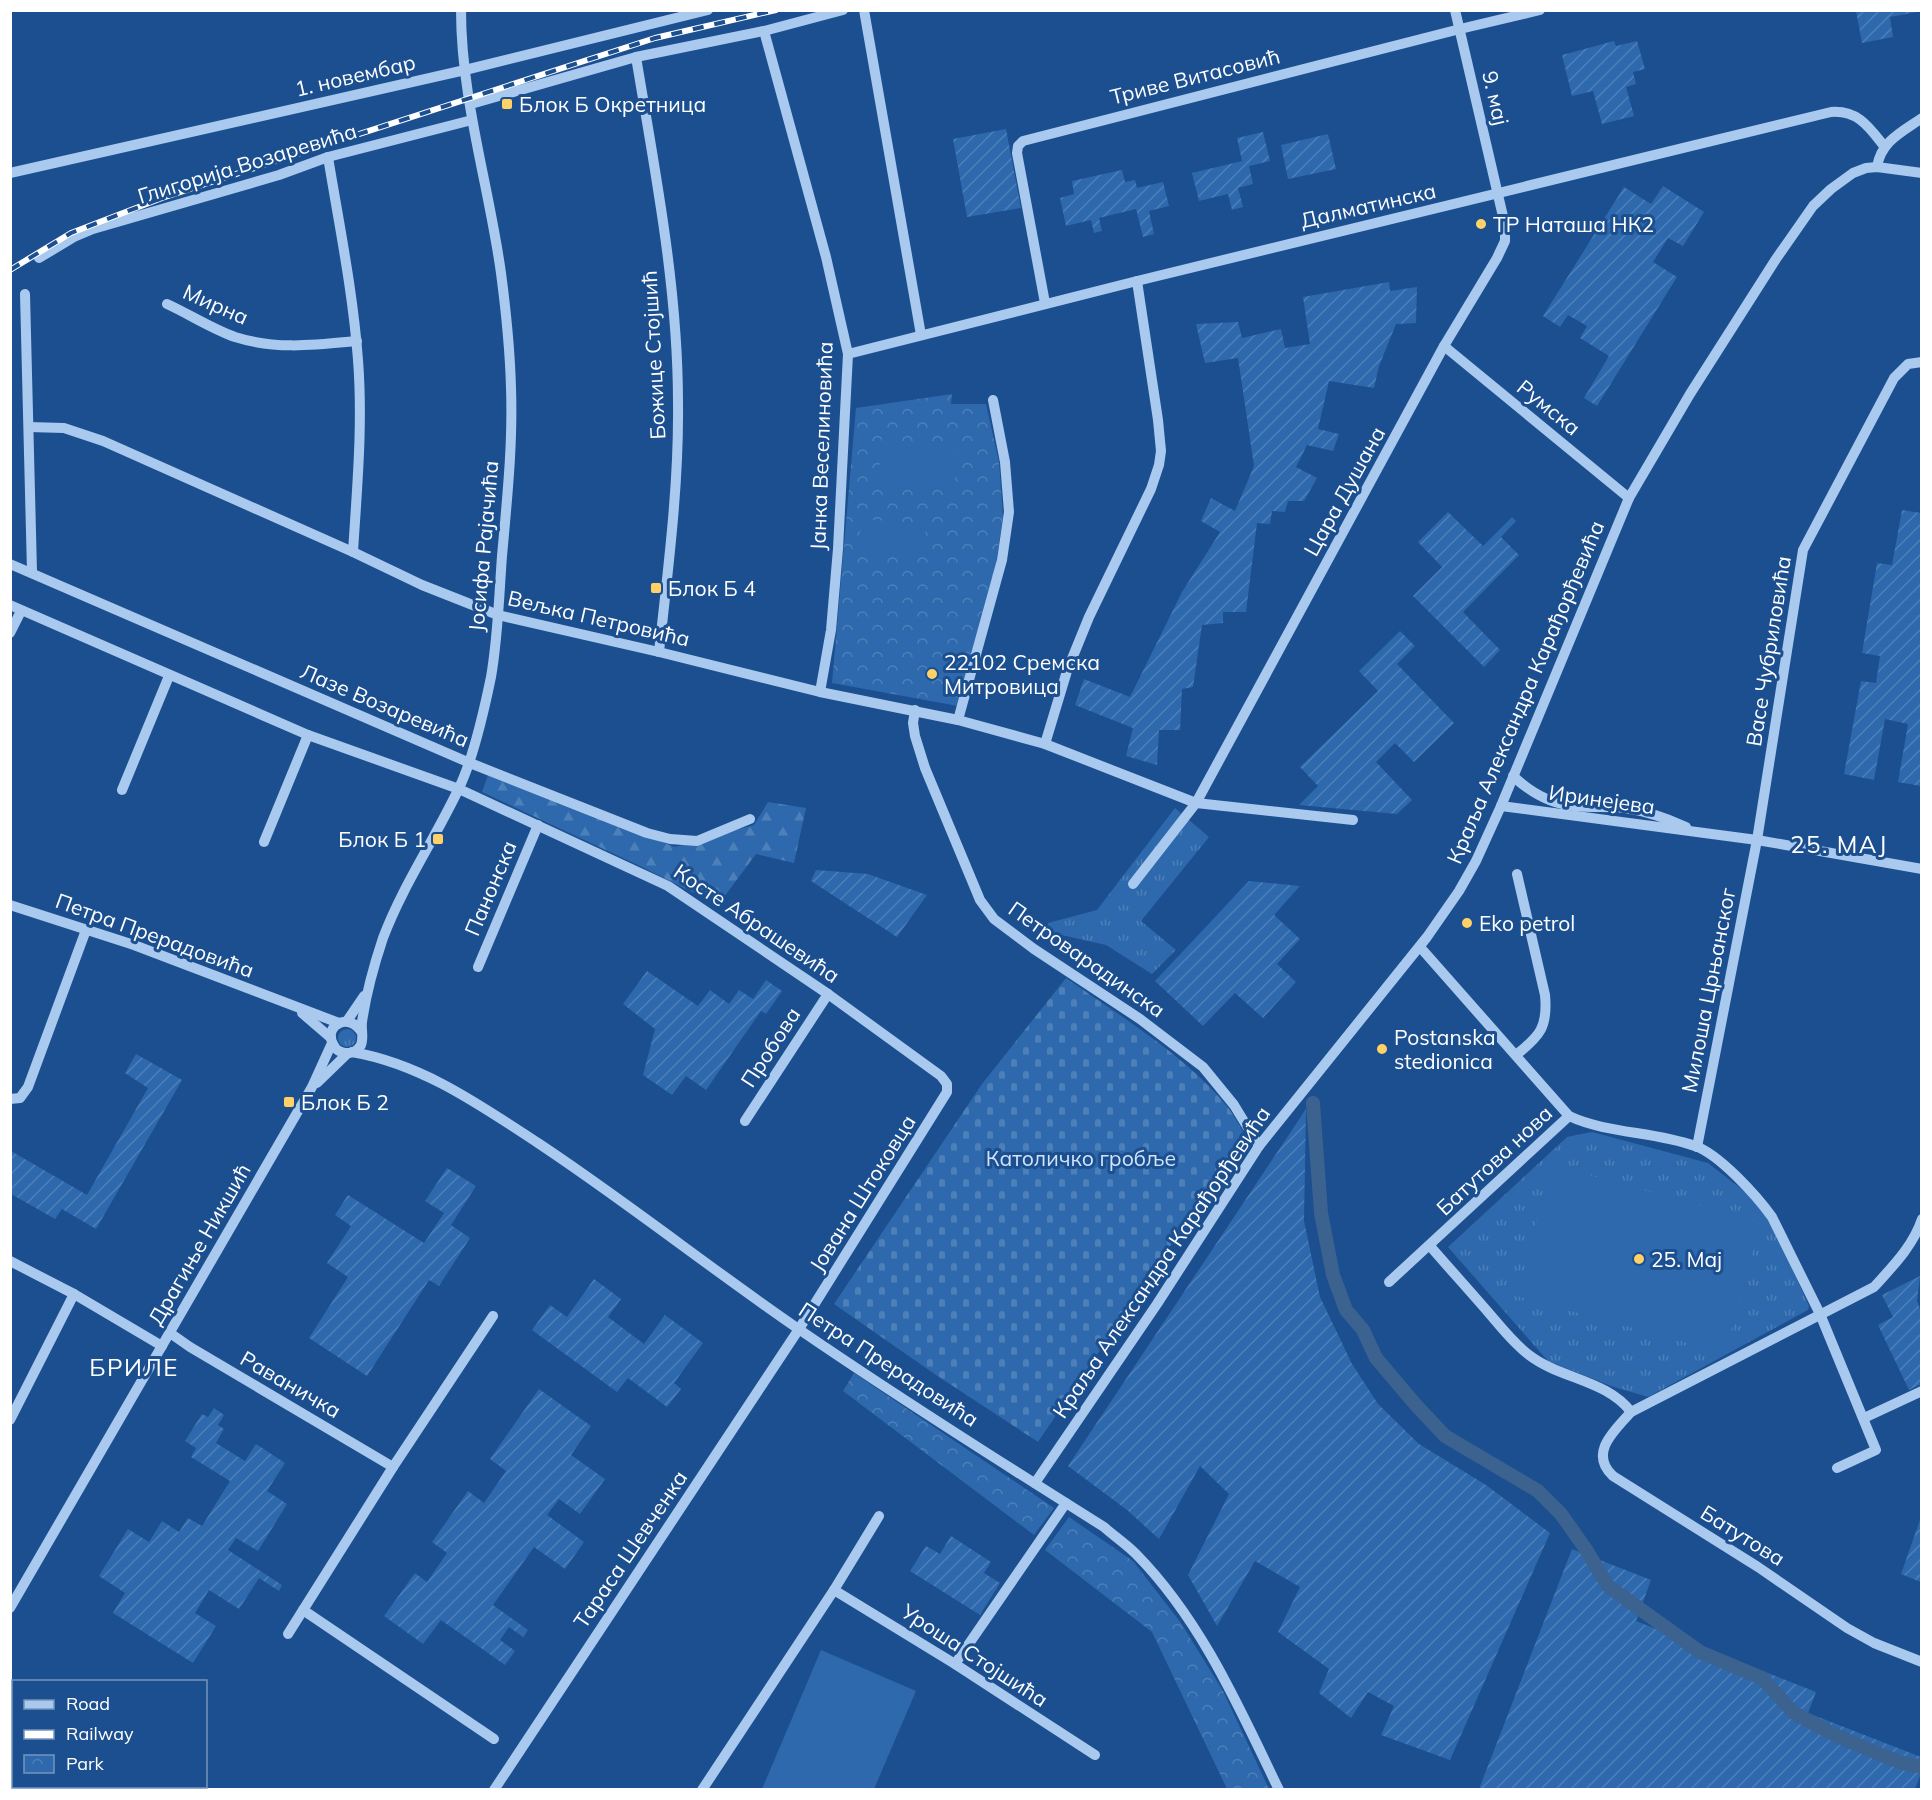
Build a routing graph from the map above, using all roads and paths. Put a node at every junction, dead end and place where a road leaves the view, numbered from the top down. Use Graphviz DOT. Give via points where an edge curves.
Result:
graph roads {
  1 [pos="461,10"];
  2 [pos="708,10"];
  3 [pos="843,10"];
  4 [pos="864,10"];
  5 [pos="1455,10"];
  6 [pos="1540,10"];
  7 [pos="1460,29"];
  8 [pos="764,31"];
  9 [pos="636,57"];
  10 [pos="465,70"];
  11 [pos="471,104"];
  12 [pos="1922,118"];
  13 [pos="472,120"];
  14 [pos="1884,146"];
  15 [pos="328,157"];
  16 [pos="1877,167"];
  17 [pos="10,173"];
  18 [pos="1922,173"];
  19 [pos="1498,194"];
  20 [pos="39,258"];
  21 [pos="1137,281"];
  22 [pos="25,294"];
  23 [pos="1045,303"];
  24 [pos="167,304"];
  25 [pos="921,335"];
  26 [pos="357,341"];
  27 [pos="1444,346"];
  28 [pos="848,354"];
  29 [pos="1922,362"];
  30 [pos="993,400"];
  31 [pos="29,427"];
  32 [pos="1629,498"];
  33 [pos="353,552"];
  34 [pos="10,564"];
  35 [pos="32,572"];
  36 [pos="10,605"];
  37 [pos="21,611"];
  38 [pos="498,615"];
  39 [pos="10,633"];
  40 [pos="659,652"];
  41 [pos="169,676"];
  42 [pos="820,692"];
  43 [pos="915,710"];
  44 [pos="958,720"];
  45 [pos="308,735"];
  46 [pos="1045,744"];
  47 [pos="470,763"];
  48 [pos="1513,776"];
  49 [pos="459,789"];
  50 [pos="122,790"];
  51 [pos="1196,803"];
  52 [pos="1501,806"];
  53 [pos="750,819"];
  54 [pos="1353,820"];
  55 [pos="538,825"];
  56 [pos="1698,832"];
  57 [pos="1757,840"];
  58 [pos="264,842"];
  59 [pos="1922,869"];
  60 [pos="1517,874"];
  61 [pos="1133,884"];
  62 [pos="10,905"];
  63 [pos="86,930"];
  64 [pos="1420,947"];
  65 [pos="478,967"];
  66 [pos="374,970"];
  67 [pos="828,994"];
  68 [pos="286,1004"];
  69 [pos="343,1022"];
  70 [pos="362,1034"];
  71 [pos="332,1040"];
  72 [pos="350,1053"];
  73 [pos="1516,1055"];
  74 [pos="387,1059"];
  75 [pos="941,1076"];
  76 [pos="312,1088"];
  77 [pos="10,1099"];
  78 [pos="1569,1116"];
  79 [pos="745,1121"];
  80 [pos="1259,1146"];
  81 [pos="1697,1147"];
  82 [pos="1922,1219"];
  83 [pos="1430,1246"];
  84 [pos="10,1261"];
  85 [pos="1389,1282"];
  86 [pos="74,1294"];
  87 [pos="1820,1314"];
  88 [pos="493,1316"];
  89 [pos="800,1329"];
  90 [pos="170,1333"];
  91 [pos="162,1346"];
  92 [pos="1922,1391"];
  93 [pos="1631,1412"];
  94 [pos="1864,1418"];
  95 [pos="10,1420"];
  96 [pos="393,1467"];
  97 [pos="1837,1468"];
  98 [pos="1035,1483"];
  99 [pos="1066,1503"];
  100 [pos="879,1516"];
  101 [pos="834,1590"];
  102 [pos="10,1608"];
  103 [pos="303,1610"];
  104 [pos="288,1634"];
  105 [pos="1922,1662"];
  106 [pos="955,1664"];
  107 [pos="494,1739"];
  108 [pos="1095,1755"];
  109 [pos="494,1790"];
  110 [pos="702,1790"];
  111 [pos="1279,1790"];
  1 -- 10 [label="street, Јосифа Рајачића"];
  2 -- 10 [label="street, 1. новембар"];
  3 -- 8 [label="street"];
  4 -- 25 [label="street"];
  5 -- 7 [label="street, 9. мај"];
  6 -- 7 [label="street, Триве Витасовић"];
  7 -- 19 [label="street, 9. мај"];
  7 -- 23 [label="street, Триве Витасовић" via="1023,141 1018,146 1017,158"];
  8 -- 9 [label="street"];
  8 -- 28 [label="street, Јанка Веселиновића" via="826,257"];
  9 -- 11 [label="street"];
  9 -- 40 [label="street, Божице Стојшић" via="662,213 677,367 676,484"];
  10 -- 11 [label="street, Јосифа Рајачића"];
  10 -- 17 [label="street, 1. новембар"];
  11 -- 13 [label="street, Јосифа Рајачића"];
  12 -- 14 [label="street"];
  13 -- 15 [label="street, Глигорија Возаревића"];
  13 -- 38 [label="street, Јосифа Рајачића" via="501,270 511,389"];
  14 -- 16 [label="street"];
  14 -- 19 [label="street, Далматинска" via="1860,118 1831,112"];
  15 -- 20 [label="street, Глигорија Возаревића" via="93,229"];
  15 -- 26 [label="street"];
  16 -- 18 [label="street, Краља Александра Карађорђевића"];
  16 -- 32 [label="street, Краља Александра Карађорђевића" via="1853,173 1813,207 1738,317"];
  19 -- 21 [label="street, Далматинска"];
  19 -- 27 [label="street, Цара Душана" via="1505,225 1504,241"];
  21 -- 23 [label="street, Далматинска"];
  21 -- 46 [label="street" via="1158,420 1159,465 1089,617 1067,671"];
  22 -- 31 [label="street"];
  23 -- 25 [label="street, Далматинска"];
  24 -- 26 [label="street, Мирна" via="233,336 264,344 292,347"];
  25 -- 28 [label="street, Далматинска"];
  26 -- 33 [label="street" via="360,448"];
  27 -- 32 [label="street, Румска"];
  27 -- 51 [label="street, Цара Душана"];
  28 -- 42 [label="street, Јанка Веселиновића" via="838,549 831,630"];
  29 -- 57 [label="street, Васе Чубриловића" via="1908,364 1894,378 1803,550"];
  30 -- 44 [label="street" via="1005,462 1009,512 1002,560"];
  31 -- 33 [label="street, Вељка Петровића" via="64,428 103,441"];
  31 -- 35 [label="street"];
  32 -- 48 [label="street, Краља Александра Карађорђевића"];
  33 -- 38 [label="street, Вељка Петровића"];
  34 -- 35 [label="street, Лазе Возаревића"];
  35 -- 47 [label="street, Лазе Возаревића"];
  36 -- 37 [label="street"];
  37 -- 39 [label="street"];
  37 -- 41 [label="street"];
  38 -- 40 [label="street, Вељка Петровића"];
  38 -- 47 [label="street, Јосифа Рајачића" via="491,676"];
  40 -- 42 [label="street, Вељка Петровића"];
  41 -- 45 [label="street"];
  41 -- 50 [label="street"];
  42 -- 43 [label="street, Вељка Петровића"];
  43 -- 44 [label="street, Вељка Петровића"];
  43 -- 80 [label="street, Петроварадинска" via="915,736 926,768 987,911 1034,949 1140,1019 1203,1067"];
  44 -- 46 [label="street, Вељка Петровића"];
  45 -- 49 [label="street"];
  45 -- 58 [label="street"];
  46 -- 51 [label="street, Вељка Петровића"];
  47 -- 49 [label="street, Јосифа Рајачића"];
  47 -- 53 [label="street, Лазе Возаревића" via="670,839 697,841"];
  48 -- 52 [label="street, Краља Александра Карађорђевића"];
  48 -- 56 [label="street, Иринејева" via="1527,789 1555,802 1641,811"];
  49 -- 55 [label="street"];
  49 -- 66 [label="street, Јосифа Рајачића" via="406,885"];
  51 -- 54 [label="street, Вељка Петровића"];
  51 -- 61 [label="street, Цара Душана"];
  52 -- 56 [label="street, Иринејева"];
  52 -- 64 [label="street, Краља Александра Карађорђевића" via="1459,891"];
  55 -- 65 [label="street, Панонска"];
  55 -- 67 [label="street, Косте Абрашевића" via="669,886"];
  56 -- 57 [label="street, Иринејева"];
  57 -- 59 [label="street, Иринејева"];
  57 -- 81 [label="street, Милоша Црњанског"];
  60 -- 73 [label="street" via="1546,1010 1539,1034"];
  62 -- 63 [label="street, Петра Прерадовића"];
  63 -- 68 [label="street, Петра Прерадовића"];
  63 -- 77 [label="street" via="24,1095"];
  64 -- 73 [label="street"];
  64 -- 80 [label="street, Краља Александра Карађорђевића"];
  66 -- 69 [label="street, Јосифа Рајачића" via="363,998"];
  66 -- 70 [label="street, Јосифа Рајачића"];
  67 -- 75 [label="street, Косте Абрашевића"];
  67 -- 79 [label="street, Пробова"];
  68 -- 69 [label="street, Петра Прерадовића"];
  68 -- 71 [label="street, Петра Прерадовића"];
  69 -- 70 [label="street" via="356,1024"];
  69 -- 71 [label="street" via="334,1028"];
  70 -- 72 [label="street" via="360,1046"];
  70 -- 74 [label="street, Петра Прерадовића" via="370,1048"];
  71 -- 72 [label="street" via="338,1051"];
  71 -- 76 [label="street, Драгиње Никшић"];
  72 -- 74 [label="street, Петра Прерадовића"];
  72 -- 76 [label="street, Драгиње Никшић"];
  73 -- 78 [label="street"];
  74 -- 89 [label="street, Петра Прерадовића" via="447,1086 504,1121 585,1174"];
  75 -- 89 [label="street, Јована Штоковца" via="947,1092"];
  76 -- 90 [label="street, Драгиње Никшић"];
  78 -- 81 [label="street, Батутова нова" via="1590,1125"];
  78 -- 83 [label="street, Батутова нова"];
  80 -- 98 [label="street, Краља Александра Карађорђевића"];
  81 -- 87 [label="street, Батутова нова" via="1762,1203"];
  82 -- 87 [label="street" via="1899,1259 1874,1287"];
  83 -- 85 [label="street, Батутова нова"];
  83 -- 93 [label="street" via="1528,1355 1557,1372 1614,1394"];
  84 -- 86 [label="street"];
  86 -- 91 [label="street"];
  86 -- 95 [label="street"];
  87 -- 93 [label="street"];
  87 -- 94 [label="street, Батутова нова"];
  88 -- 96 [label="street"];
  89 -- 98 [label="street, Петра Прерадовића"];
  89 -- 109 [label="street, Тараса Шевченка"];
  90 -- 91 [label="street, Драгиње Никшић"];
  90 -- 96 [label="street, Раваничка"];
  91 -- 102 [label="street, Драгиње Никшић"];
  92 -- 94 [label="street"];
  93 -- 105 [label="street, Батутова" via="1604,1449 1605,1468 1612,1476 1847,1628"];
  94 -- 97 [label="street, Батутова нова" via="1876,1450"];
  96 -- 103 [label="street"];
  98 -- 99 [label="street, Петра Прерадовића"];
  99 -- 106 [label="street"];
  99 -- 111 [label="street, Петра Прерадовића" via="1134,1552 1165,1586 1237,1701"];
  100 -- 101 [label="street"];
  101 -- 106 [label="street, Уроша Стојшића"];
  101 -- 110 [label="street"];
  103 -- 104 [label="street"];
  103 -- 107 [label="street"];
  106 -- 108 [label="street, Уроша Стојшића"];
}
